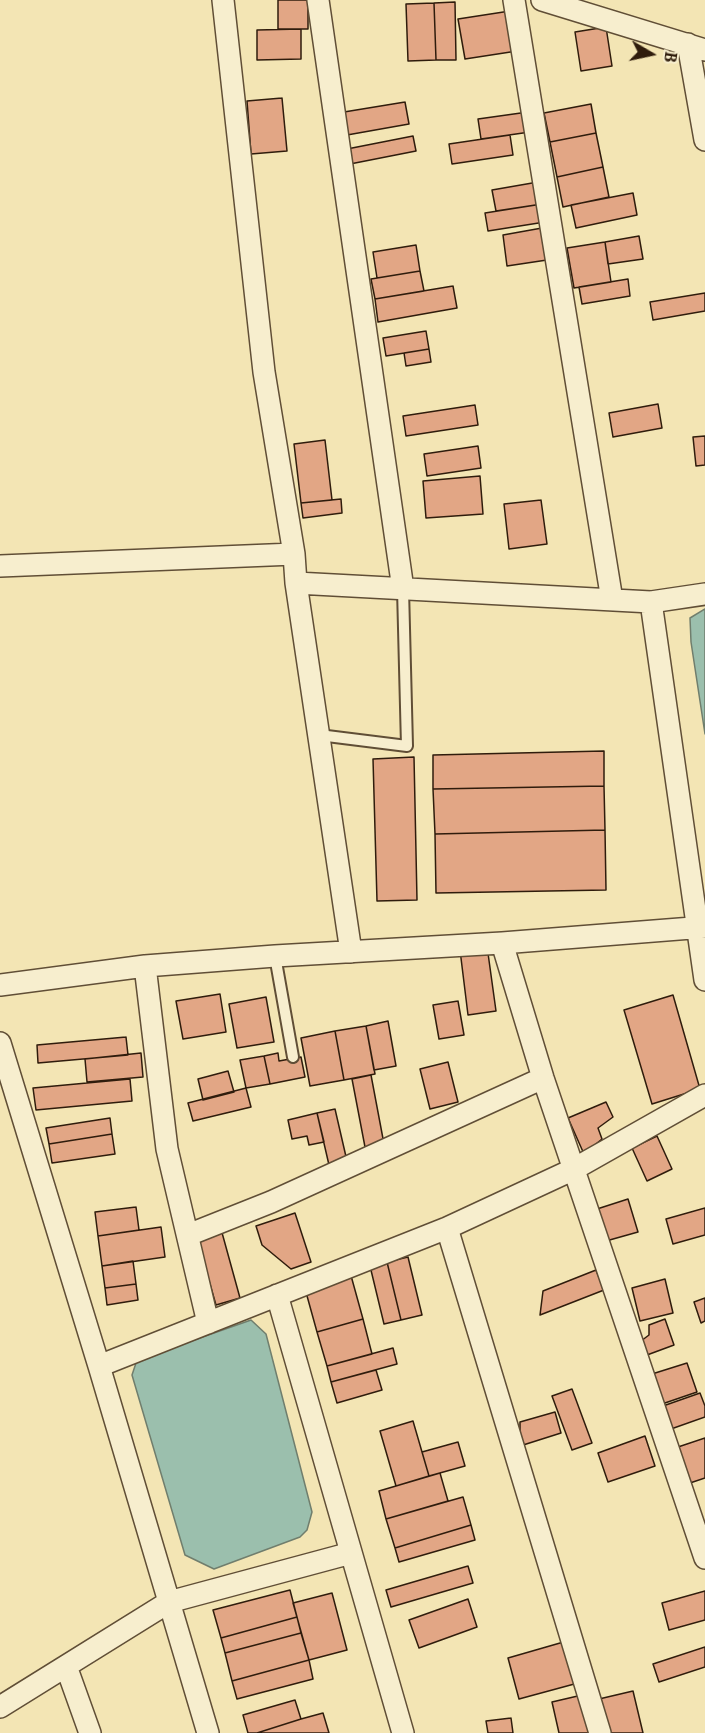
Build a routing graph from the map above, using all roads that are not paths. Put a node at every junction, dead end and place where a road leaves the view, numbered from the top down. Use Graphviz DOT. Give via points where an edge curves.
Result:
graph roads {
  1 [pos="318,0"];
  2 [pos="514,0"];
  3 [pos="542,0"];
  4 [pos="217,1"];
  5 [pos="697,47"];
  6 [pos="705,140"];
  7 [pos="294,554"];
  8 [pos="0,566"];
  9 [pos="296,583"];
  10 [pos="403,589"];
  11 [pos="705,594"];
  12 [pos="612,600"];
  13 [pos="651,602"];
  14 [pos="319,735"];
  15 [pos="701,928"];
  16 [pos="502,943"];
  17 [pos="351,952"];
  18 [pos="275,956"];
  19 [pos="145,966"];
  20 [pos="705,980"];
  21 [pos="0,985"];
  22 [pos="0,1043"];
  23 [pos="293,1057"];
  24 [pos="543,1078"];
  25 [pos="705,1095"];
  26 [pos="574,1169"];
  27 [pos="447,1228"];
  28 [pos="188,1235"];
  29 [pos="277,1295"];
  30 [pos="208,1323"];
  31 [pos="99,1366"];
  32 [pos="351,1553"];
  33 [pos="705,1558"];
  34 [pos="169,1602"];
  35 [pos="66,1666"];
  36 [pos="0,1707"];
  37 [pos="90,1733"];
  38 [pos="208,1733"];
  39 [pos="403,1733"];
  40 [pos="600,1733"];
  1 -- 10 [label="street"];
  2 -- 12 [label="street"];
  3 -- 5 [label="street"];
  4 -- 7 [label="street" via="264,372"];
  5 -- 6 [label="street"];
  7 -- 8 [label="street"];
  7 -- 9 [label="street"];
  9 -- 10 [label="street"];
  9 -- 14 [label="street"];
  10 -- 12 [label="street"];
  10 -- 14 [label="lane" via="407,746"];
  11 -- 13 [label="street"];
  12 -- 13 [label="street"];
  13 -- 15 [label="street"];
  14 -- 17 [label="street"];
  15 -- 16 [label="street"];
  15 -- 20 [label="street"];
  16 -- 17 [label="street"];
  16 -- 24 [label="street"];
  17 -- 18 [label="street"];
  18 -- 19 [label="street"];
  18 -- 23 [label="lane"];
  19 -- 21 [label="street"];
  19 -- 28 [label="street" via="167,1149"];
  22 -- 31 [label="street"];
  24 -- 26 [label="street"];
  24 -- 28 [label="street" via="271,1202"];
  25 -- 26 [label="street"];
  26 -- 27 [label="street"];
  26 -- 33 [label="street"];
  27 -- 29 [label="street"];
  27 -- 40 [label="street"];
  28 -- 30 [label="street"];
  29 -- 30 [label="street"];
  29 -- 32 [label="street"];
  30 -- 31 [label="street"];
  31 -- 34 [label="street"];
  32 -- 34 [label="street"];
  32 -- 39 [label="street"];
  34 -- 35 [label="street"];
  34 -- 38 [label="street"];
  35 -- 36 [label="street"];
  35 -- 37 [label="street"];
}
